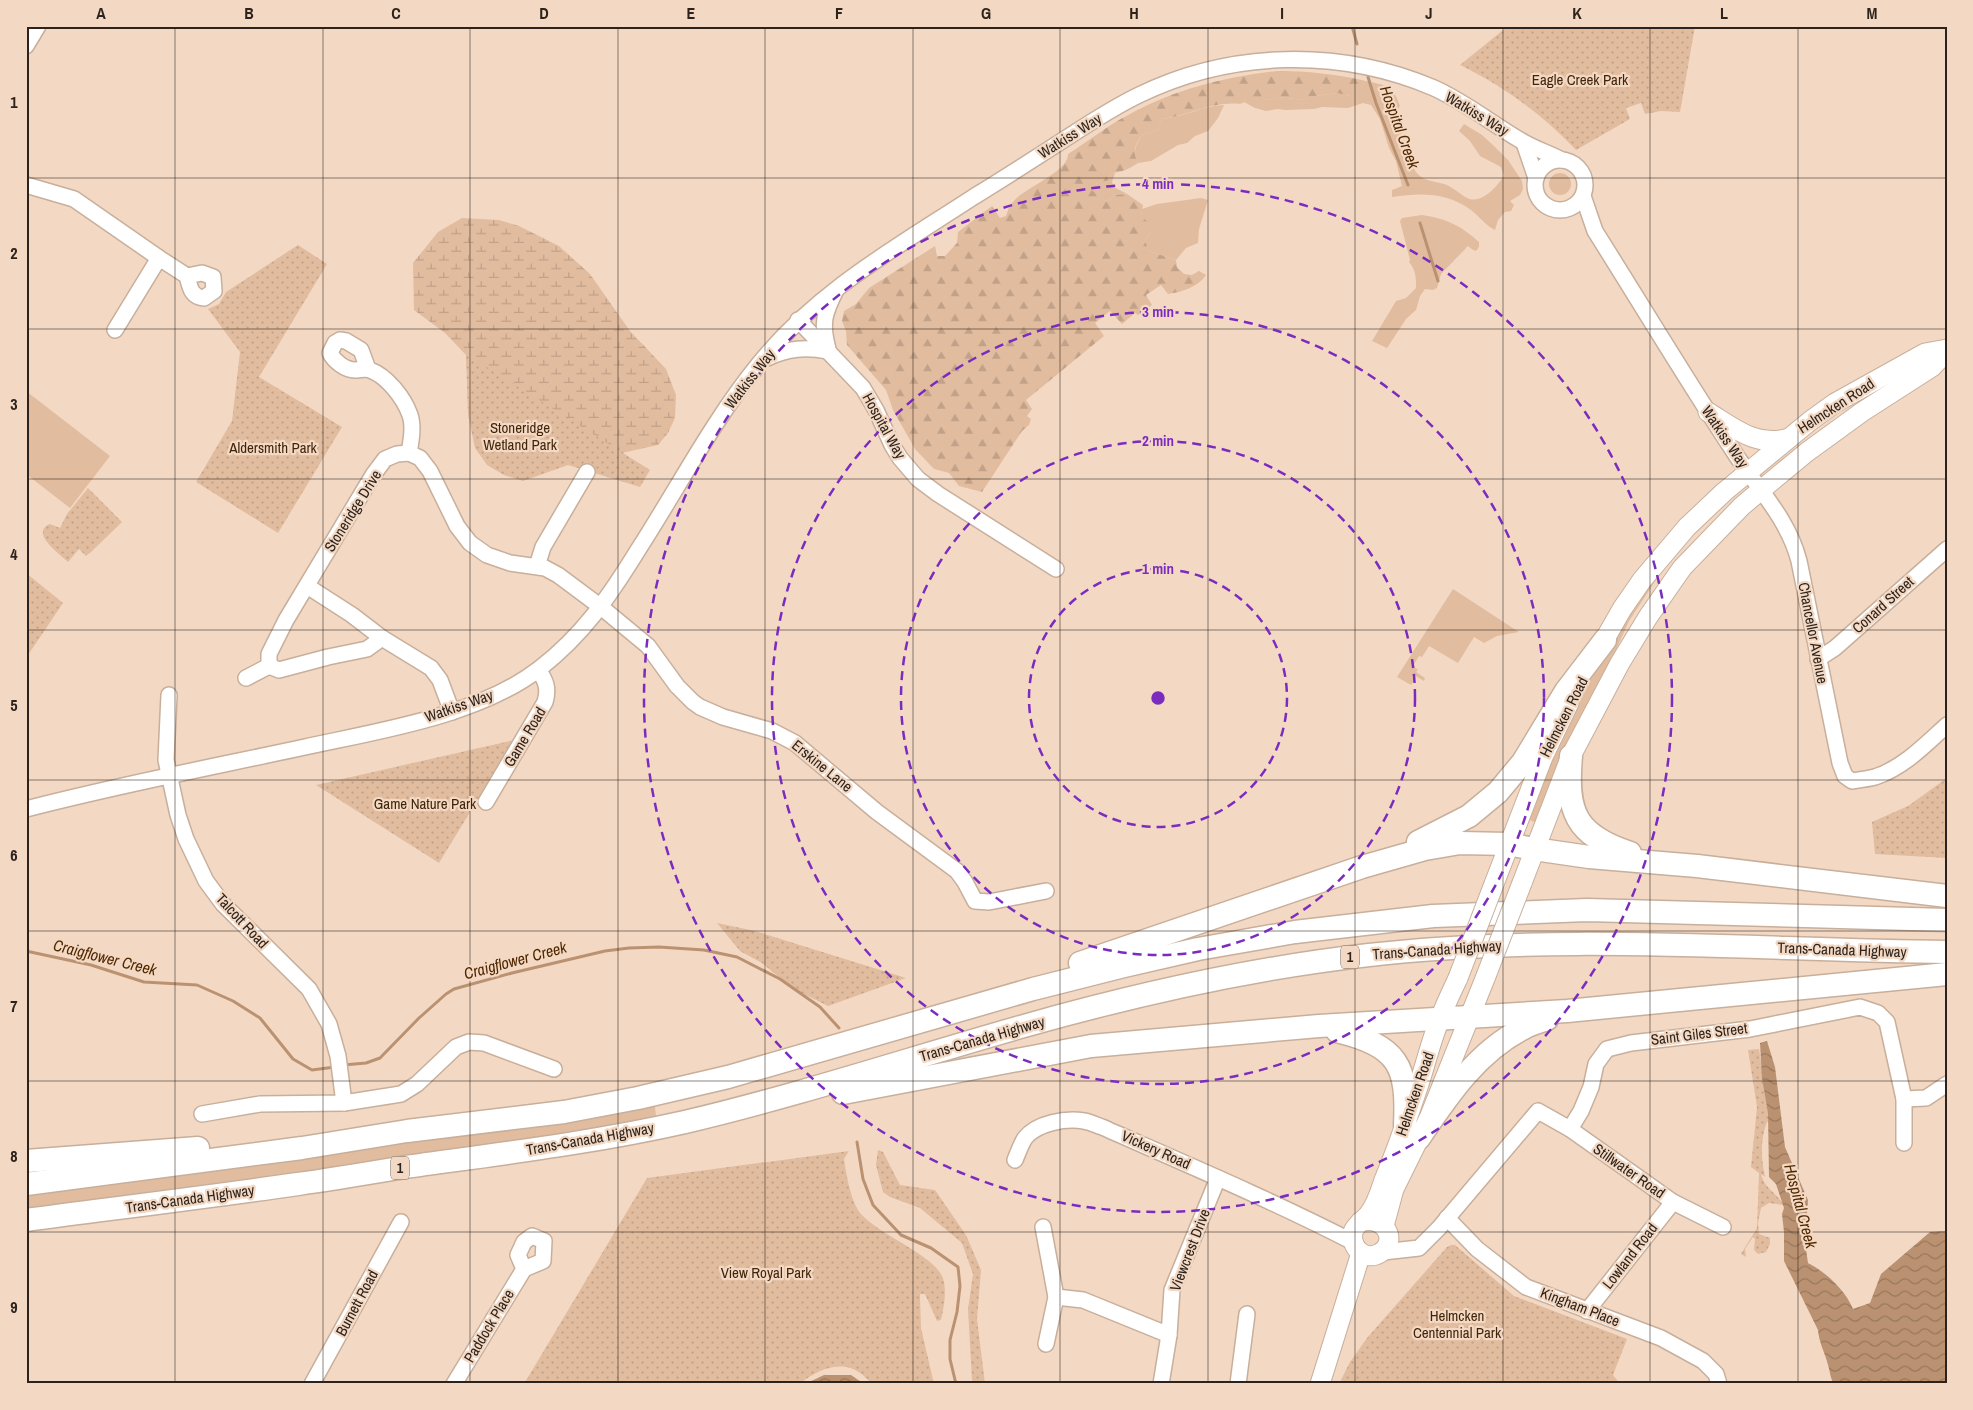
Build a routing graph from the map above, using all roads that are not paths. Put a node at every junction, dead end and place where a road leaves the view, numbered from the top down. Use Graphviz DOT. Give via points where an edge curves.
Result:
graph roads {
  1 [pos="38,26"];
  2 [pos="26,46"];
  3 [pos="1524,142"];
  4 [pos="1562,160"];
  5 [pos="1536,178"];
  6 [pos="26,185"];
  7 [pos="1583,196"];
  8 [pos="1570,208"];
  9 [pos="1595,231"];
  10 [pos="159,258"];
  11 [pos="187,276"];
  12 [pos="838,286"];
  13 [pos="798,320"];
  14 [pos="115,330"];
  15 [pos="1947,350"];
  16 [pos="828,351"];
  17 [pos="760,362"];
  18 [pos="368,369"];
  19 [pos="1708,412"];
  20 [pos="1789,438"];
  21 [pos="409,453"];
  22 [pos="587,472"];
  23 [pos="1748,472"];
  24 [pos="1761,490"];
  25 [pos="1947,549"];
  26 [pos="537,566"];
  27 [pos="1056,568"];
  28 [pos="307,586"];
  29 [pos="601,607"];
  30 [pos="382,638"];
  31 [pos="1605,640"];
  32 [pos="1818,659"];
  33 [pos="269,666"];
  34 [pos="538,670"];
  35 [pos="246,678"];
  36 [pos="168,695"];
  37 [pos="452,712"];
  38 [pos="1947,726"];
  39 [pos="1571,756"];
  40 [pos="169,776"];
  41 [pos="486,802"];
  42 [pos="26,809"];
  43 [pos="1508,844"];
  44 [pos="1534,850"];
  45 [pos="1698,866"];
  46 [pos="1362,867"];
  47 [pos="1046,891"];
  48 [pos="1947,896"];
  49 [pos="1947,920"];
  50 [pos="1947,952"];
  51 [pos="1947,974"];
  52 [pos="1567,1011"];
  53 [pos="1468,1018"];
  54 [pos="1439,1020"];
  55 [pos="1319,1026"];
  56 [pos="878,1035"];
  57 [pos="554,1069"];
  58 [pos="1947,1084"];
  59 [pos="1904,1099"];
  60 [pos="771,1100"];
  61 [pos="344,1103"];
  62 [pos="202,1114"];
  63 [pos="1570,1129"];
  64 [pos="1412,1132"];
  65 [pos="384,1135"];
  66 [pos="1904,1143"];
  67 [pos="1015,1160"];
  68 [pos="26,1161"];
  69 [pos="1218,1178"];
  70 [pos="26,1184"];
  71 [pos="1673,1202"];
  72 [pos="1447,1218"];
  73 [pos="26,1220"];
  74 [pos="401,1222"];
  75 [pos="1043,1227"];
  76 [pos="1723,1227"];
  77 [pos="1369,1240"];
  78 [pos="524,1269"];
  79 [pos="1056,1297"];
  80 [pos="1587,1311"];
  81 [pos="1247,1314"];
  82 [pos="1169,1335"];
  83 [pos="1046,1344"];
  84 [pos="312,1384"];
  85 [pos="454,1384"];
  86 [pos="1161,1384"];
  87 [pos="1238,1384"];
  88 [pos="1320,1384"];
  89 [pos="1719,1384"];
  1 -- 2 [label="street"];
  3 -- 4 [label="street, Watkiss Way"];
  3 -- 5 [label="street, Watkiss Way"];
  3 -- 12 [label="street, Watkiss Way" via="1448,95 1379,70 1303,60 1268,60 1223,66 1158,86 1118,106"];
  4 -- 5 [label="street" via="1546,164"];
  4 -- 7 [label="street" via="1572,162 1584,176"];
  5 -- 8 [label="street" via="1537,192 1542,201 1560,210"];
  6 -- 10 [label="street" via="74,199"];
  7 -- 8 [label="street"];
  7 -- 9 [label="street, Watkiss Way"];
  8 -- 9 [label="street, Watkiss Way"];
  9 -- 19 [label="street, Watkiss Way"];
  10 -- 11 [label="street"];
  10 -- 14 [label="street"];
  12 -- 13 [label="street, Watkiss Way"];
  12 -- 16 [label="street" via="824,316 823,331"];
  13 -- 16 [label="street, Hospital Way"];
  13 -- 17 [label="street, Watkiss Way"];
  15 -- 20 [label="main road, Helmcken Road" via="1925,353 1835,403"];
  15 -- 24 [label="main road, Helmcken Road" via="1932,367 1862,412"];
  16 -- 17 [label="street" via="793,348"];
  16 -- 27 [label="street, Hospital Way" via="863,388 892,445 918,479"];
  17 -- 29 [label="street, Watkiss Way" via="728,405"];
  18 -- 21 [label="street" via="385,379 400,396 410,415"];
  19 -- 20 [label="main road" via="1756,439 1777,442"];
  19 -- 23 [label="street, Watkiss Way"];
  20 -- 23 [label="main road, Helmcken Road"];
  21 -- 26 [label="street" via="420,458 430,471 457,526 470,543 486,555 510,563"];
  21 -- 28 [label="street, Stoneridge Drive" via="385,459"];
  22 -- 26 [label="street" via="543,548"];
  23 -- 24 [label="street, Watkiss Way"];
  23 -- 31 [label="main road, Helmcken Road" via="1687,527 1668,549 1633,593"];
  24 -- 32 [label="street, Chancellor Avenue" via="1782,519 1796,547"];
  24 -- 39 [label="main road, Helmcken Road" via="1682,568 1620,663"];
  25 -- 32 [label="street, Conard Street" via="1835,648"];
  26 -- 29 [label="street" via="558,575"];
  28 -- 30 [label="street"];
  28 -- 33 [label="street, Stoneridge Drive" via="269,654"];
  29 -- 34 [label="street, Watkiss Way" via="575,638"];
  29 -- 47 [label="street, Erskine Lane" via="648,646 677,686 700,708 772,731 795,743 877,812 957,871 975,901 989,902"];
  30 -- 33 [label="street" via="367,649 279,670"];
  30 -- 37 [label="street" via="431,668 440,680"];
  31 -- 43 [label="main road, Helmcken Road" via="1547,748"];
  31 -- 46 [label="highway" via="1566,691 1522,762 1498,792 1455,824"];
  32 -- 38 [label="street, Chancellor Avenue" via="1840,763 1845,776 1852,781 1875,777 1893,769"];
  33 -- 35 [label="street"];
  34 -- 37 [label="street, Watkiss Way" via="518,683"];
  34 -- 41 [label="street, Game Road" via="546,686 546,702"];
  36 -- 40 [label="street, Talcott Road" via="166,760"];
  37 -- 40 [label="street, Watkiss Way" via="375,732"];
  39 -- 44 [label="main road, Helmcken Road"];
  39 -- 45 [label="highway" via="1570,798 1573,810 1587,832 1620,850"];
  40 -- 42 [label="street, Watkiss Way"];
  40 -- 61 [label="street, Talcott Road" via="186,839 206,881 223,904 309,989 329,1024"];
  43 -- 44 [label="highway"];
  43 -- 46 [label="highway" via="1476,842 1442,846"];
  43 -- 54 [label="main road, Helmcken Road, bridge"];
  44 -- 45 [label="highway"];
  44 -- 53 [label="main road, Helmcken Road, bridge"];
  45 -- 48 [label="highway"];
  46 -- 56 [label="highway" via="972,998"];
  49 -- 56 [label="highway, Trans-Canada Highway / 1" via="1588,910 1433,916 1364,923 1207,947 1124,966"];
  50 -- 60 [label="highway, Trans-Canada Highway / 1" via="1559,943 1369,955 1237,975 1129,998"];
  51 -- 52 [label="highway"];
  52 -- 53 [label="highway"];
  52 -- 64 [label="highway" via="1522,1028 1500,1043"];
  53 -- 54 [label="highway"];
  53 -- 64 [label="main road, Helmcken Road"];
  54 -- 55 [label="highway"];
  54 -- 64 [label="main road, Helmcken Road"];
  55 -- 60 [label="highway" via="1091,1046 834,1094"];
  55 -- 64 [label="highway" via="1366,1040 1383,1049 1399,1066"];
  56 -- 65 [label="highway, Trans-Canada Highway / 1" via="728,1077 638,1098 564,1112"];
  57 -- 61 [label="street" via="484,1044 469,1042 456,1047 417,1084 401,1094"];
  58 -- 59 [label="street" via="1926,1098"];
  59 -- 63 [label="street, Saint Giles Street" via="1887,1022 1878,1013 1860,1007 1750,1029 1631,1043 1607,1049 1596,1064 1591,1087"];
  59 -- 66 [label="street"];
  60 -- 73 [label="highway, Trans-Canada Highway / 1" via="684,1122 572,1144"];
  61 -- 62 [label="street" via="260,1104"];
  63 -- 71 [label="street, Stillwater Road"];
  63 -- 72 [label="street, Stillwater Road" via="1538,1111"];
  64 -- 77 [label="main road, Helmcken Road" via="1374,1206"];
  65 -- 68 [label="highway"];
  65 -- 70 [label="highway, Trans-Canada Highway / 1"];
  67 -- 69 [label="street, Vickery Road" via="1025,1139 1042,1126 1083,1120"];
  69 -- 77 [label="street, Vickery Road" via="1307,1218"];
  69 -- 82 [label="street, Viewcrest Drive" via="1172,1290"];
  71 -- 76 [label="street, Stillwater Road"];
  71 -- 80 [label="street, Lowland Road"];
  72 -- 77 [label="street" via="1419,1248"];
  72 -- 80 [label="street, Kingham Place" via="1477,1249 1526,1287"];
  74 -- 84 [label="street, Burnett Road"];
  75 -- 79 [label="street"];
  77 -- 88 [label="main road, Helmcken Road"];
  78 -- 85 [label="street, Paddock Place"];
  79 -- 82 [label="street" via="1083,1300"];
  79 -- 83 [label="street"];
  80 -- 89 [label="street, Kingham Place" via="1661,1338 1703,1361 1716,1374"];
  81 -- 87 [label="street"];
  82 -- 86 [label="street, Viewcrest Drive"];
}
